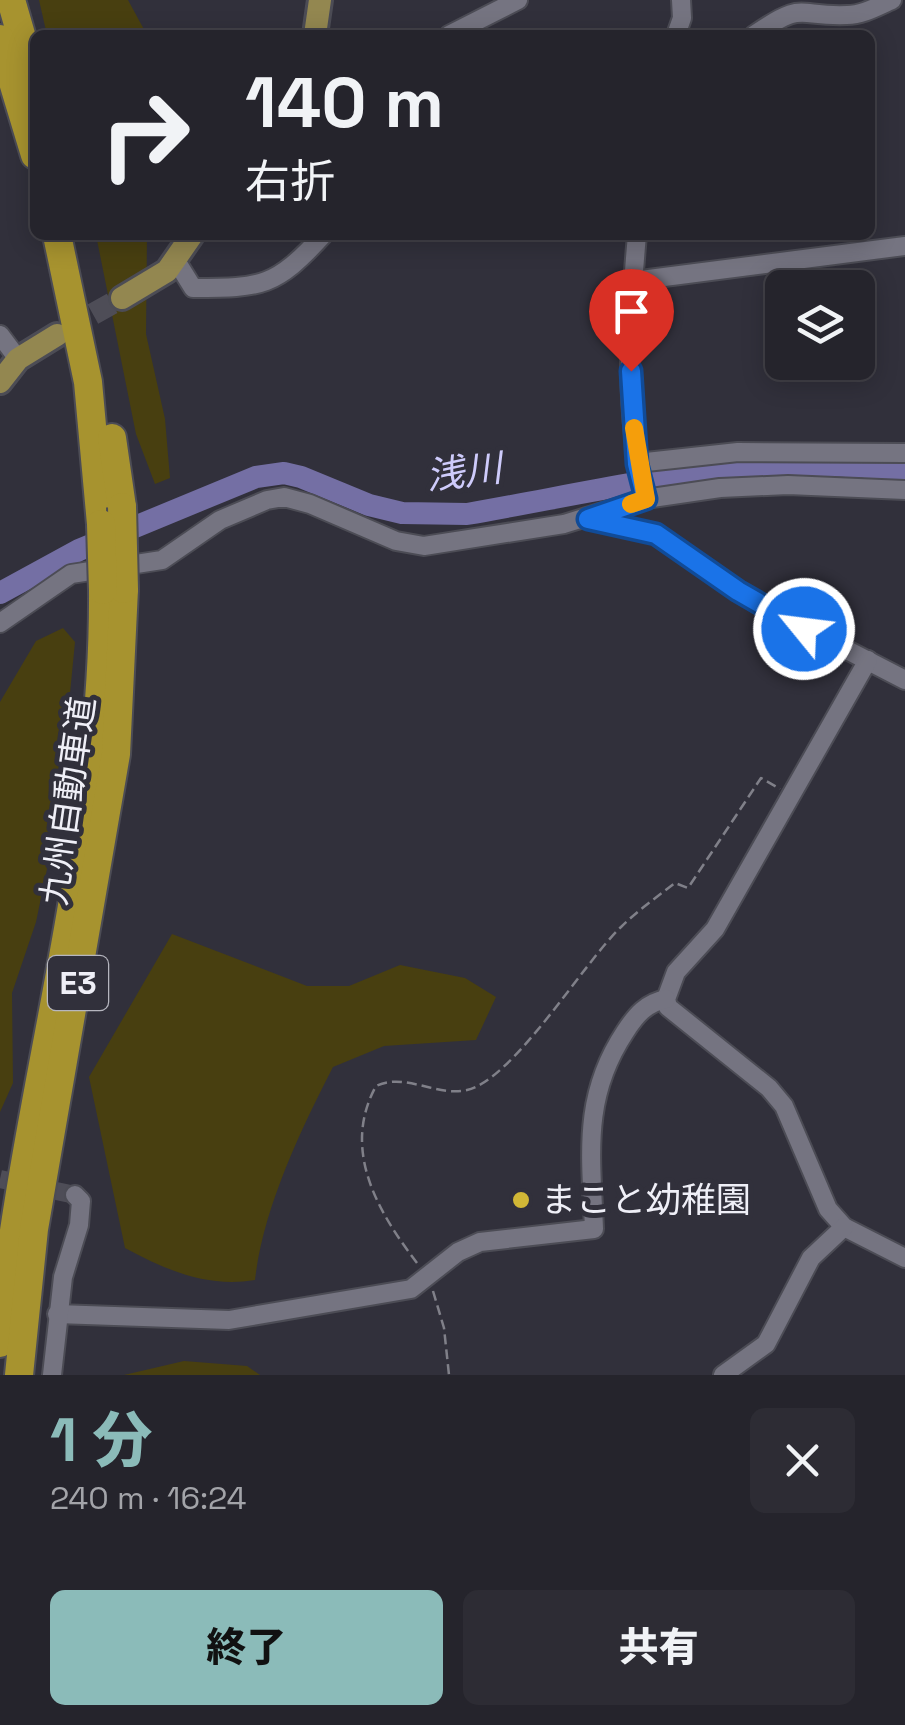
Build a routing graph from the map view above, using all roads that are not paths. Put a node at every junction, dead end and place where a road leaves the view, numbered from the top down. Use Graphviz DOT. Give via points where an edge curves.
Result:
graph roads {
  1 [pos="10,0"];
  2 [pos="320,0"];
  3 [pos="518,0"];
  4 [pos="681,0"];
  5 [pos="892,0"];
  6 [pos="316,30"];
  7 [pos="459,30"];
  8 [pos="678,30"];
  9 [pos="760,30"];
  10 [pos="0,39"];
  11 [pos="30,66"];
  12 [pos="30,138"];
  13 [pos="58,240"];
  14 [pos="77,240"];
  15 [pos="188,240"];
  16 [pos="318,240"];
  17 [pos="637,240"];
  18 [pos="905,246"];
  19 [pos="175,258"];
  20 [pos="633,281"];
  21 [pos="122,298"];
  22 [pos="0,334"];
  23 [pos="57,334"];
  24 [pos="18,359"];
  25 [pos="0,382"];
  26 [pos="905,453"];
  27 [pos="638,466"];
  28 [pos="905,490"];
  29 [pos="645,496"];
  30 [pos="112,516"];
  31 [pos="588,519"];
  32 [pos="114,589"];
  33 [pos="0,623"];
  34 [pos="868,660"];
  35 [pos="905,680"];
  36 [pos="666,998"];
  37 [pos="75,1195"];
  38 [pos="844,1227"];
  39 [pos="905,1258"];
  40 [pos="58,1314"];
  41 [pos="0,1342"];
  42 [pos="19,1375"];
  43 [pos="52,1375"];
  44 [pos="723,1375"];
  1 -- 11 [label="highway"];
  2 -- 6 [label="main road"];
  3 -- 7 [label="street"];
  4 -- 8 [label="street"];
  5 -- 9 [label="street" via="845,16 806,8 781,14"];
  10 -- 12 [label="highway"];
  13 -- 30 [label="highway, 九州自動車道 / E3"];
  14 -- 30 [label="highway, 九州自動車道 / E3"];
  15 -- 19 [label="main road"];
  16 -- 19 [label="street" via="281,278 264,284 193,288"];
  17 -- 20 [label="street"];
  18 -- 20 [label="street"];
  19 -- 21 [label="main road" via="152,282"];
  20 -- 27 [label="street" via="631,402"];
  22 -- 24 [label="street"];
  23 -- 24 [label="main road"];
  24 -- 25 [label="main road"];
  26 -- 27 [label="street" via="794,450"];
  27 -- 29 [label="street"];
  28 -- 29 [label="street" via="788,485"];
  29 -- 31 [label="street"];
  30 -- 32 [label="highway, 九州自動車道 / E3, bridge"];
  31 -- 33 [label="street" via="424,546 310,504 266,500 220,520 162,560 72,574"];
  31 -- 34 [label="street" via="656,534 756,602"];
  32 -- 41 [label="highway, 九州自動車道 / E3" via="73,901 16,1206"];
  32 -- 42 [label="highway, 九州自動車道 / E3" via="122,687 108,814 34,1229"];
  34 -- 35 [label="street"];
  34 -- 36 [label="street" via="715,928 676,972"];
  36 -- 38 [label="street" via="668,1007 784,1106 828,1209"];
  36 -- 40 [label="street" via="640,1012 605,1062 590,1124 594,1229 480,1242 412,1289 229,1320"];
  37 -- 40 [label="street" via="80,1226"];
  38 -- 39 [label="street"];
  38 -- 44 [label="street" via="811,1258 766,1344"];
  40 -- 43 [label="street"];
}
